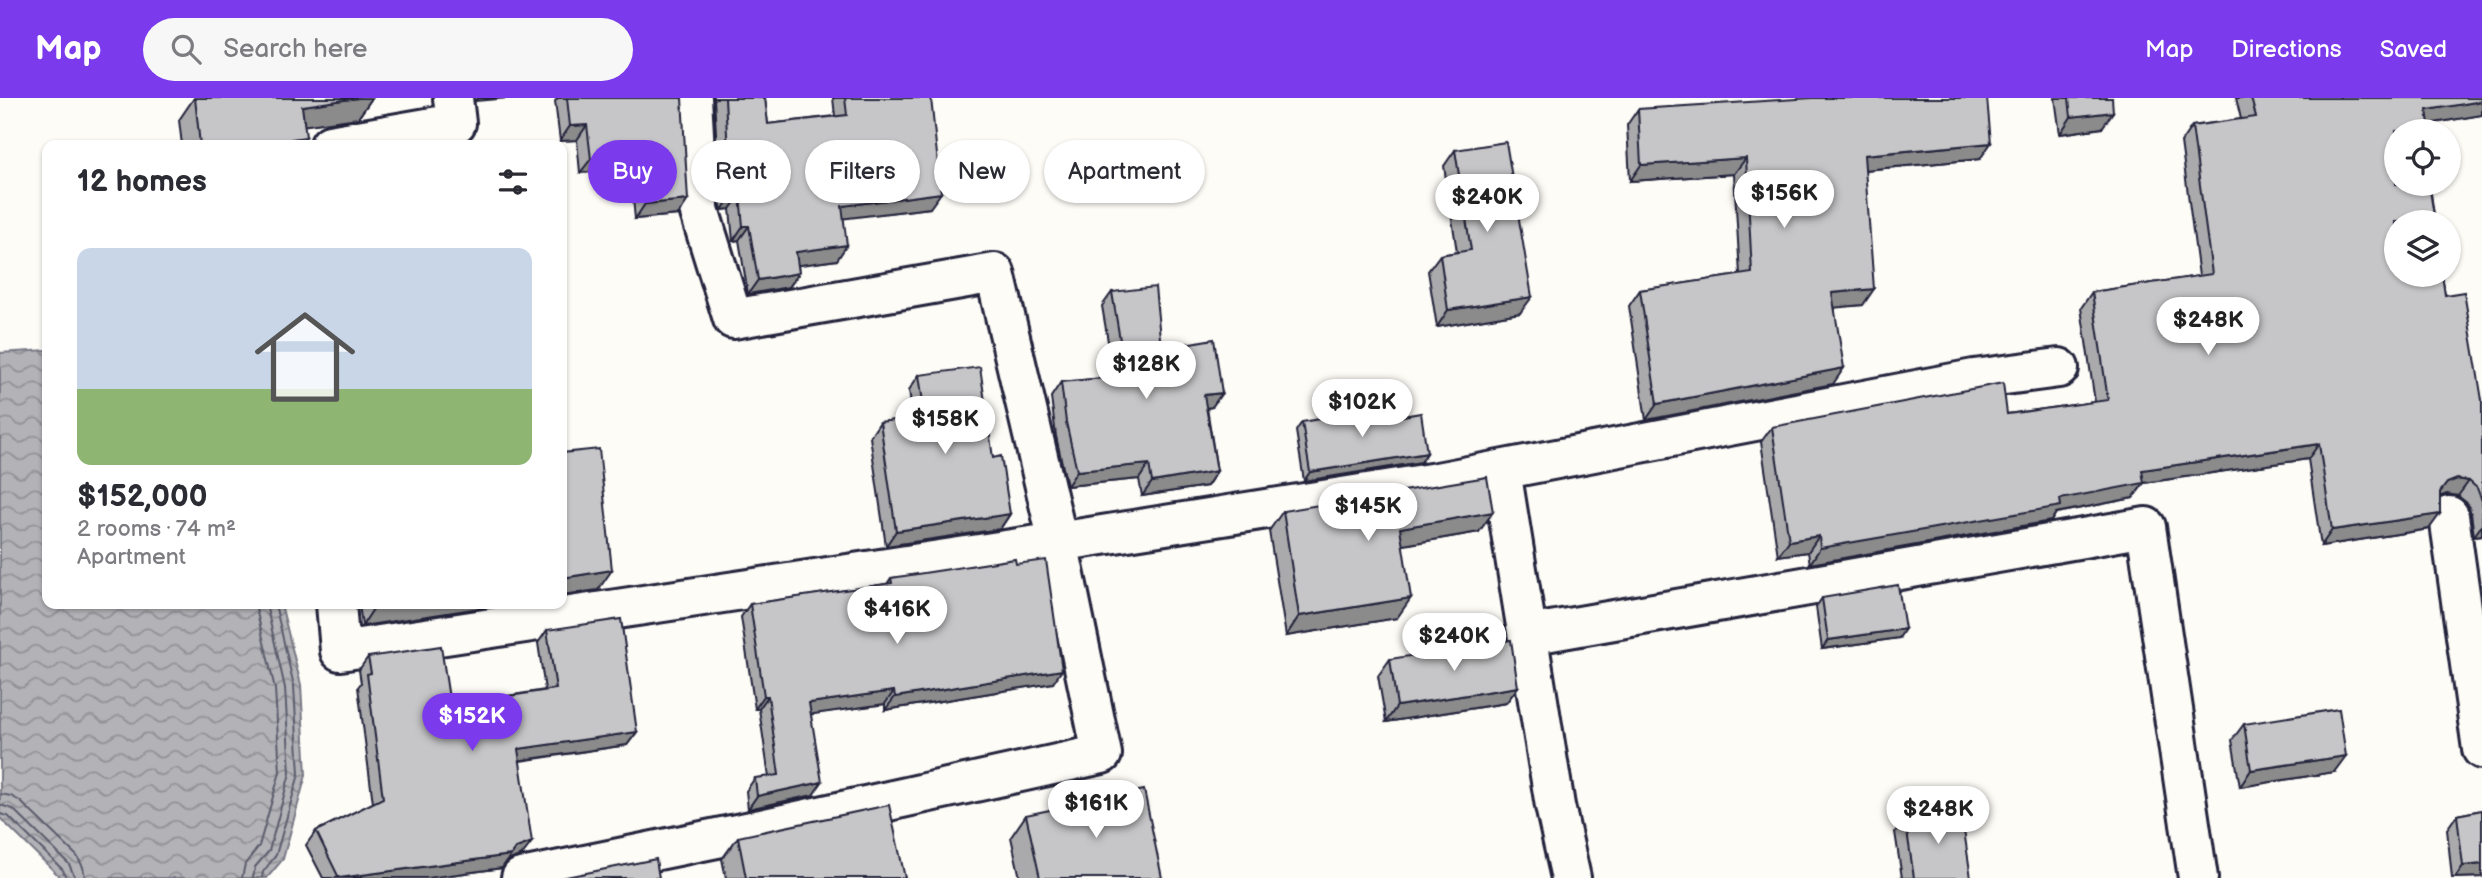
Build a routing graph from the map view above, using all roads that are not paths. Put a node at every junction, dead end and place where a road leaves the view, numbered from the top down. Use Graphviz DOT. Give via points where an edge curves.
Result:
graph roads {
  1 [pos="453,98"];
  2 [pos="692,98"];
  3 [pos="357,140"];
  4 [pos="2059,368"];
  5 [pos="1501,470"];
  6 [pos="2449,516"];
  7 [pos="1058,542"];
  8 [pos="336,609"];
  9 [pos="1528,635"];
  10 [pos="2482,749"];
  11 [pos="521,878"];
  12 [pos="1571,878"];
  13 [pos="2198,878"];
  1 -- 3 [label="street" via="456,122"];
  2 -- 7 [label="street" via="698,206 733,319 995,273"];
  4 -- 5 [label="street" via="1974,379"];
  5 -- 7 [label="street"];
  5 -- 9 [label="street"];
  6 -- 10 [label="street"];
  7 -- 8 [label="street" via="340,650"];
  7 -- 11 [label="street" via="1102,754"];
  9 -- 12 [label="street"];
  9 -- 13 [label="street" via="2146,527"];
}
